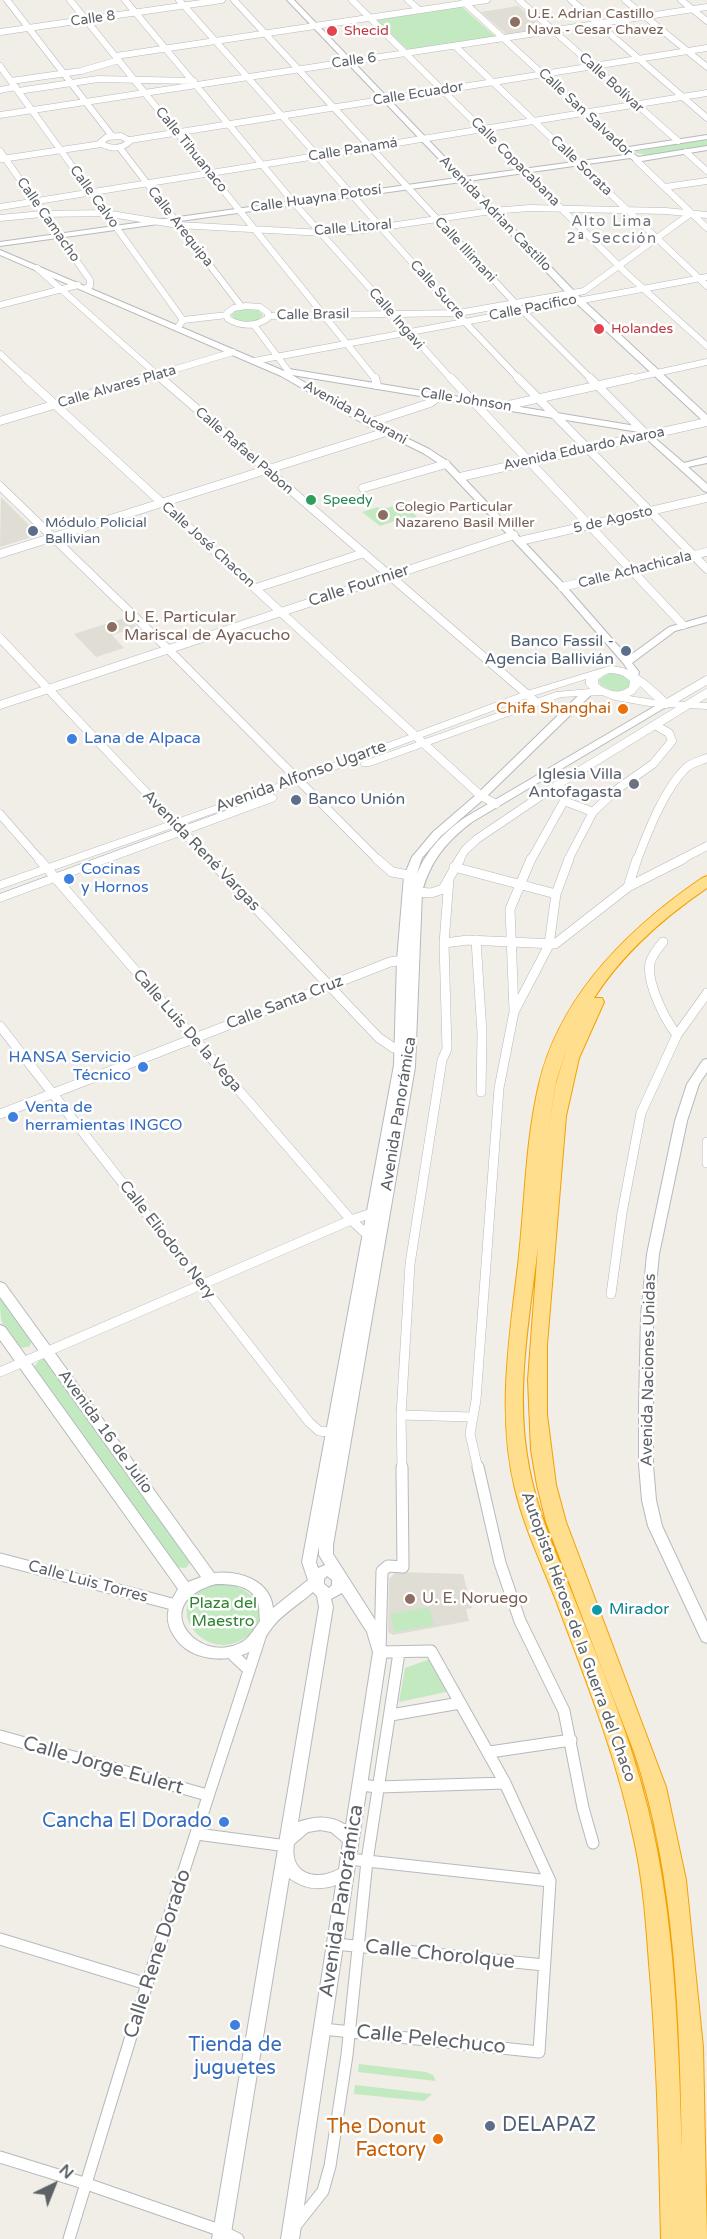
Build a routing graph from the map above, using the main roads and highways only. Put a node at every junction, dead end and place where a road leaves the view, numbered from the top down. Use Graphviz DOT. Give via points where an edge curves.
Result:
graph roads {
  1 [pos="602,671"];
  2 [pos="634,678"];
  3 [pos="605,693"];
  4 [pos="532,698"];
  5 [pos="666,704"];
  6 [pos="707,706"];
  7 [pos="179,827"];
  8 [pos="707,881"];
  9 [pos="0,885"];
  10 [pos="707,891"];
  11 [pos="0,898"];
  12 [pos="673,2239"];
  13 [pos="695,2239"];
  1 -- 2 [label="main road, Avenida Alfonso Ugarte" via="623,666"];
  1 -- 3 [label="main road" via="591,682"];
  1 -- 4 [label="main road, Avenida Alfonso Ugarte"];
  2 -- 3 [label="main road" via="636,686 629,692"];
  2 -- 5 [label="main road"];
  3 -- 4 [label="main road, Avenida Alfonso Ugarte"];
  3 -- 5 [label="main road" via="630,701"];
  4 -- 7 [label="main road, Avenida Alfonso Ugarte"];
  5 -- 6 [label="main road"];
  7 -- 9 [label="main road, Avenida Alfonso Ugarte"];
  7 -- 11 [label="main road, Avenida Alfonso Ugarte"];
  8 -- 12 [label="highway, Autopista Héroes de la Guerra del Chaco" via="621,951 597,980 561,1042 548,1082 541,1130 515,1380 522,1482 625,1758 646,1844 668,2050"];
  10 -- 13 [label="highway, Autopista Héroes de la Guerra del Chaco" via="631,953 607,983 574,1046 562,1084 556,1128 536,1381 537,1434 546,1488 645,1752 667,1834 692,2047"];
}
